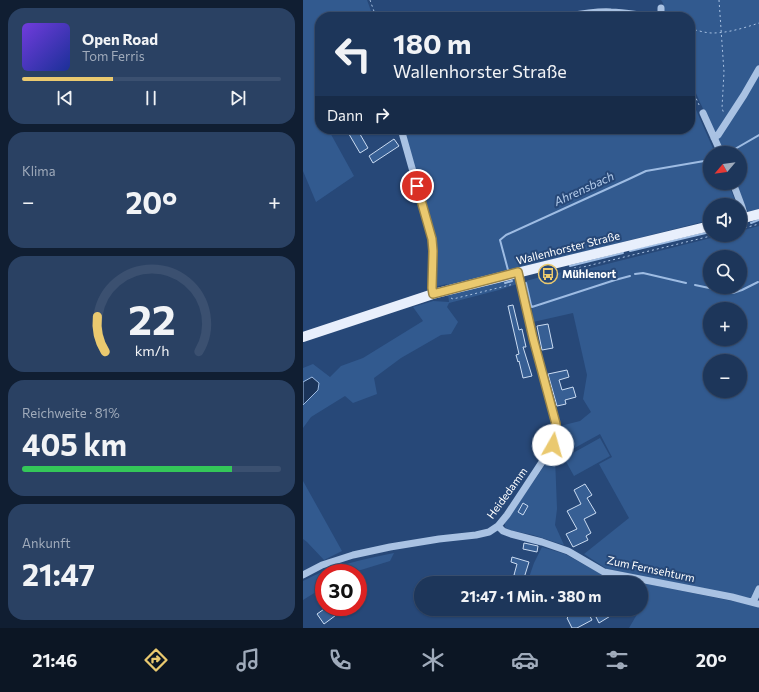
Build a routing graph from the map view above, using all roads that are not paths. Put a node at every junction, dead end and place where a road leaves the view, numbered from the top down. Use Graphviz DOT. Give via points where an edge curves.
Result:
graph roads {
  1 [pos="661,8"];
  2 [pos="661,12"];
  3 [pos="759,69"];
  4 [pos="703,113"];
  5 [pos="402,134"];
  6 [pos="714,138"];
  7 [pos="718,146"];
  8 [pos="759,214"];
  9 [pos="747,217"];
  10 [pos="703,228"];
  11 [pos="519,277"];
  12 [pos="433,294"];
  13 [pos="303,336"];
  14 [pos="498,526"];
  15 [pos="303,575"];
  16 [pos="759,589"];
  17 [pos="756,603"];
  1 -- 2 [label="street"];
  3 -- 6 [label="street"];
  4 -- 6 [label="street"];
  5 -- 12 [label="street" via="432,239"];
  6 -- 7 [label="street"];
  8 -- 9 [label="main road"];
  10 -- 11 [label="main road, Wallenhorster Straße"];
  11 -- 12 [label="main road, Wallenhorster Straße"];
  11 -- 14 [label="street, Heidedamm" via="556,424 556,435 550,450"];
  12 -- 13 [label="main road, Wallenhorster Straße"];
  14 -- 15 [label="street, Heidedamm" via="477,535 432,540 353,555 322,565"];
  14 -- 17 [label="street, Zum Fernsehturm" via="511,534 568,551 604,572"];
  16 -- 17 [label="street"];
}
